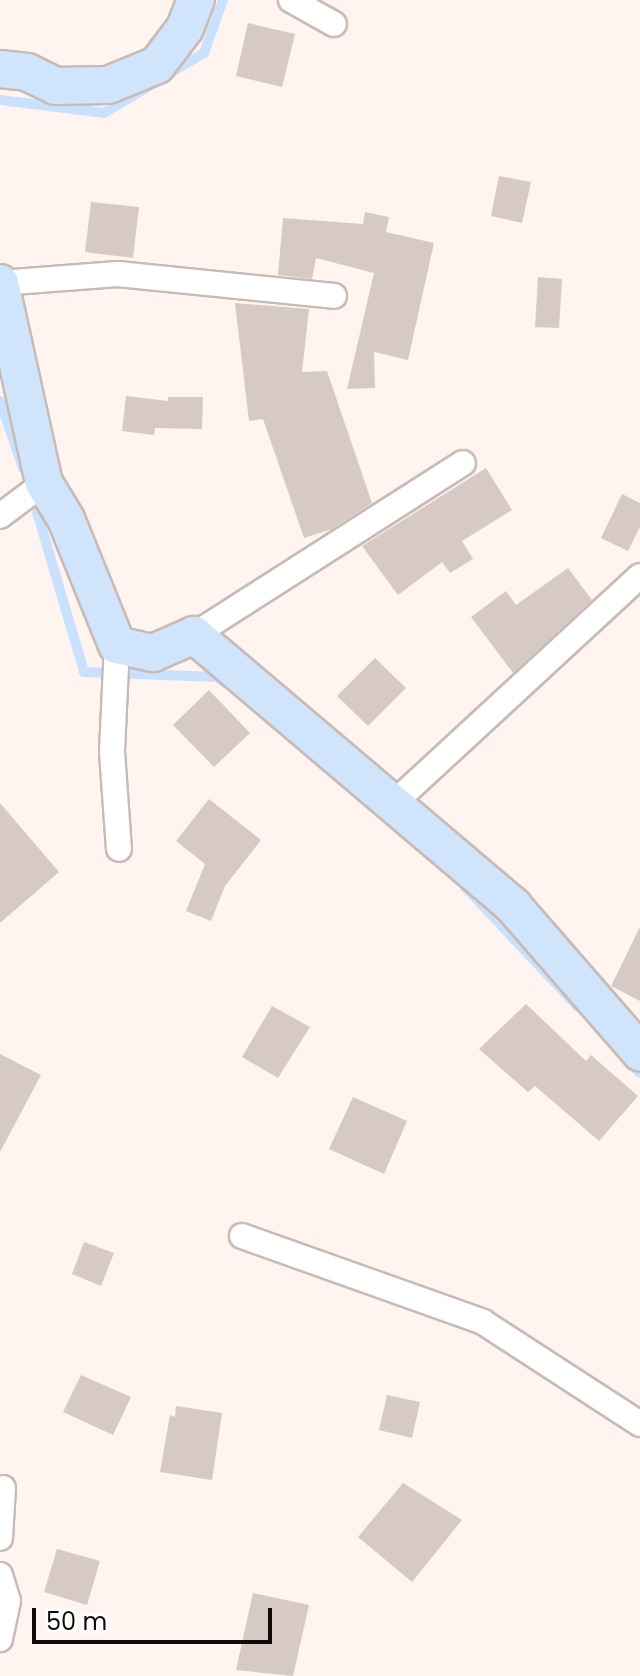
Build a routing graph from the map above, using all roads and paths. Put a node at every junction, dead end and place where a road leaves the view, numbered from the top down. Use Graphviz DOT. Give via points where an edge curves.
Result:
graph roads {
  1 [pos="196,0"];
  2 [pos="291,0"];
  3 [pos="334,24"];
  4 [pos="0,69"];
  5 [pos="0,283"];
  6 [pos="334,296"];
  7 [pos="463,463"];
  8 [pos="44,483"];
  9 [pos="0,516"];
  10 [pos="640,576"];
  11 [pos="194,635"];
  12 [pos="117,645"];
  13 [pos="395,802"];
  14 [pos="119,849"];
  15 [pos="640,1052"];
  16 [pos="242,1236"];
  17 [pos="640,1424"];
  18 [pos="3,1488"];
  19 [pos="0,1538"];
  20 [pos="0,1575"];
  21 [pos="0,1639"];
  1 -- 4 [label="street" via="185,28 157,65 108,85 56,86 27,72"];
  2 -- 3 [label="street"];
  5 -- 6 [label="street" via="118,274"];
  5 -- 8 [label="street"];
  7 -- 11 [label="street"];
  8 -- 9 [label="street"];
  8 -- 12 [label="street" via="66,519"];
  10 -- 13 [label="street"];
  11 -- 12 [label="street" via="153,653"];
  11 -- 13 [label="street"];
  12 -- 14 [label="street" via="112,752"];
  13 -- 15 [label="street" via="513,906"];
  16 -- 17 [label="street" via="483,1322"];
  18 -- 19 [label="street"];
  20 -- 21 [label="street" via="8,1601"];
}
